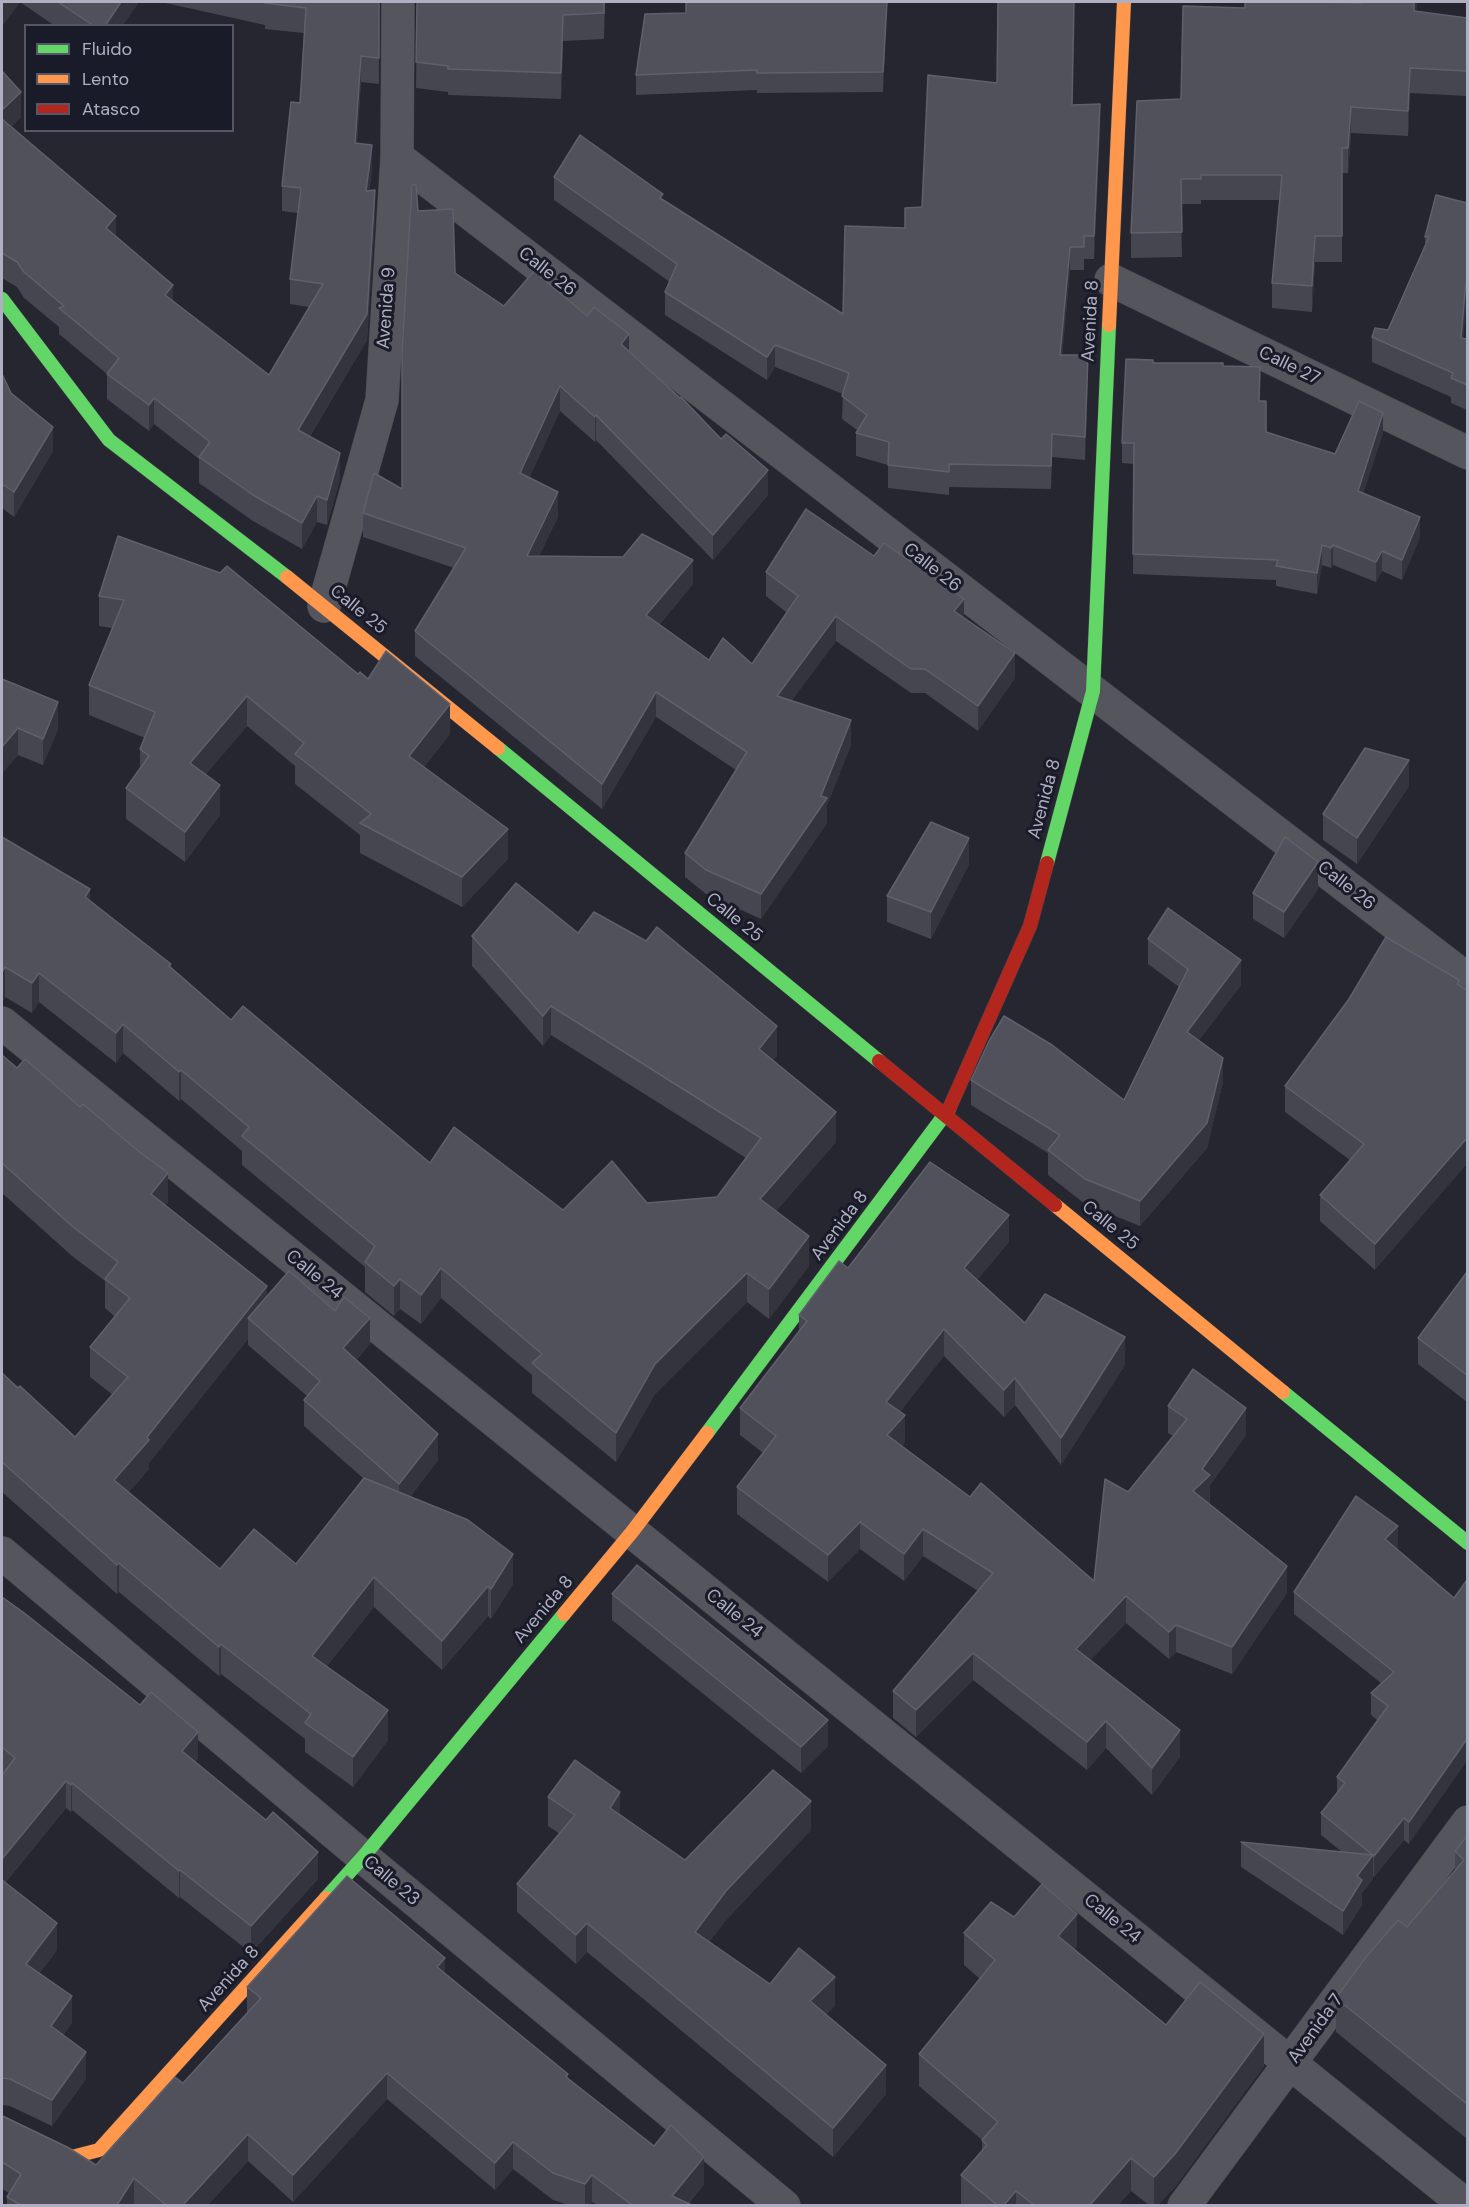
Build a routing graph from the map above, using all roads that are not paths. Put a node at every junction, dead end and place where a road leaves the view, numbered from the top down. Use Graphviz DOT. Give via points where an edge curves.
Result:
graph roads {
  1 [pos="398,2"];
  2 [pos="1124,2"];
  3 [pos="397,157"];
  4 [pos="1111,280"];
  5 [pos="2,299"];
  6 [pos="1467,453"];
  7 [pos="324,606"];
  8 [pos="1093,692"];
  9 [pos="1467,980"];
  10 [pos="2,1023"];
  11 [pos="946,1115"];
  12 [pos="632,1532"];
  13 [pos="1467,1543"];
  14 [pos="2,1553"];
  15 [pos="1467,1822"];
  16 [pos="363,1857"];
  17 [pos="1290,2063"];
  18 [pos="2,2123"];
  19 [pos="784,2205"];
  20 [pos="1184,2205"];
  21 [pos="1467,2205"];
  1 -- 3 [label="street, Avenida 9"];
  2 -- 4 [label="street, Avenida 8"];
  3 -- 7 [label="street, Avenida 9" via="382,400"];
  3 -- 8 [label="street, Calle 26"];
  4 -- 6 [label="street, Calle 27"];
  4 -- 8 [label="street, Avenida 8"];
  5 -- 7 [label="street, Calle 25" via="109,440"];
  7 -- 11 [label="street, Calle 25"];
  8 -- 9 [label="street, Calle 26"];
  8 -- 11 [label="street, Avenida 8" via="1030,926"];
  10 -- 12 [label="street, Calle 24"];
  11 -- 12 [label="street, Avenida 8"];
  11 -- 13 [label="street, Calle 25"];
  12 -- 16 [label="street, Avenida 8"];
  12 -- 17 [label="street, Calle 24"];
  14 -- 16 [label="street, Calle 23"];
  15 -- 17 [label="street, Avenida 7"];
  16 -- 18 [label="street, Avenida 8" via="99,2150 72,2157"];
  16 -- 19 [label="street, Calle 23"];
  17 -- 20 [label="street, Avenida 7"];
  17 -- 21 [label="street, Calle 24"];
}
